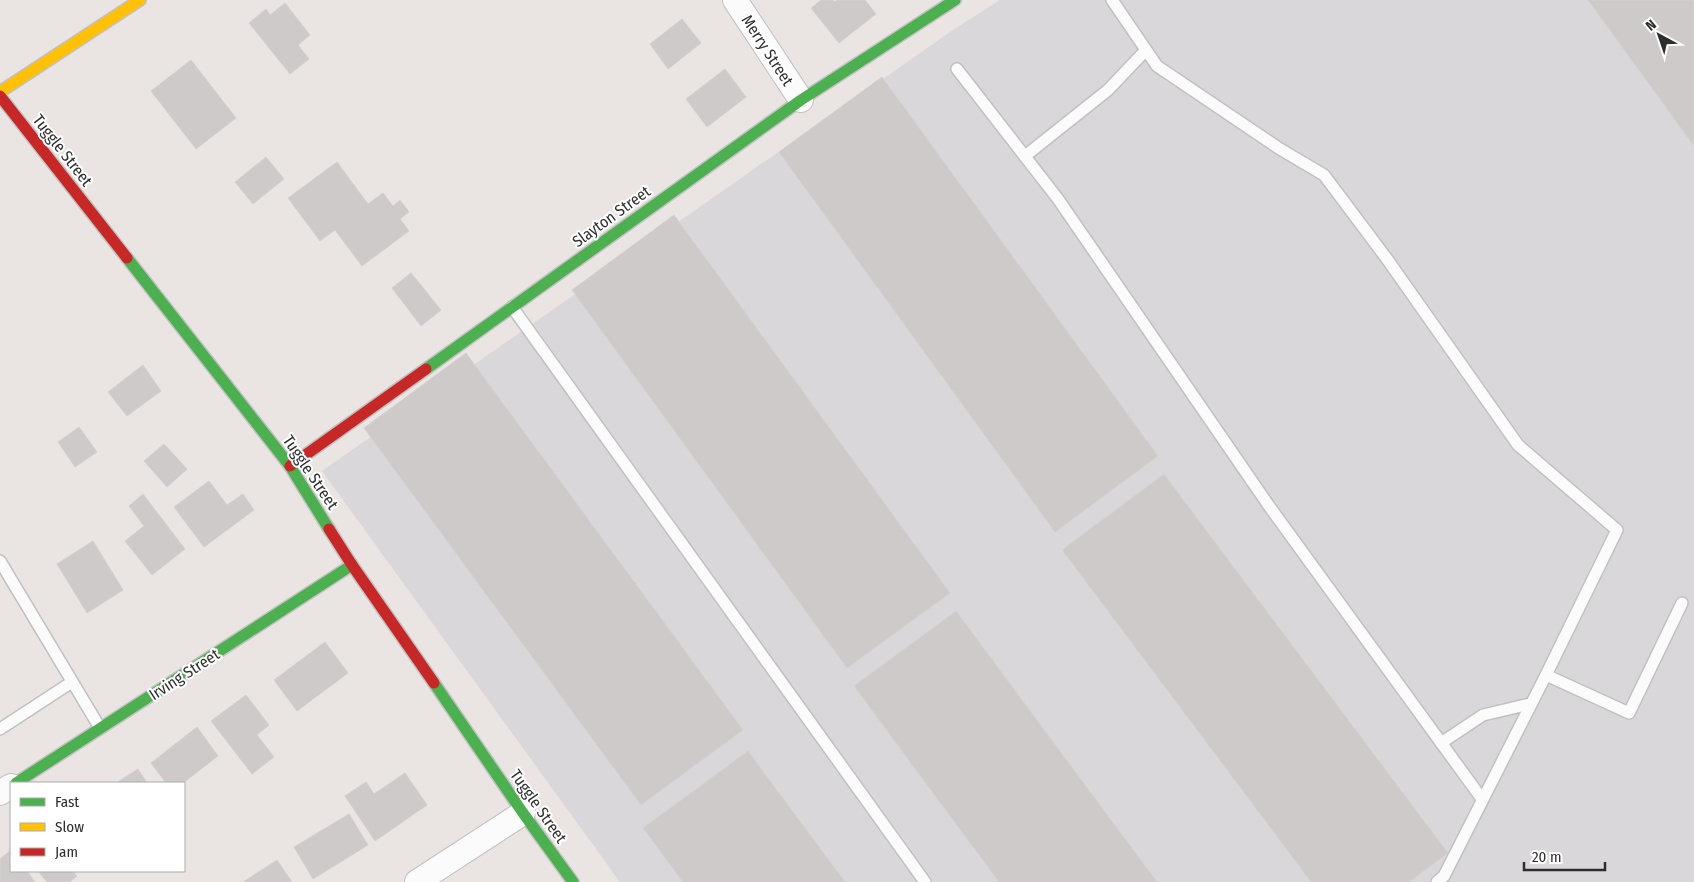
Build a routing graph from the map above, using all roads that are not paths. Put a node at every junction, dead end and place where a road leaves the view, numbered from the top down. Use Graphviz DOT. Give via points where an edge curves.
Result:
graph roads {
  1 [pos="140,0"];
  2 [pos="735,0"];
  3 [pos="955,0"];
  4 [pos="1112,0"];
  5 [pos="1146,50"];
  6 [pos="956,69"];
  7 [pos="0,92"];
  8 [pos="0,96"];
  9 [pos="801,100"];
  10 [pos="1025,156"];
  11 [pos="512,306"];
  12 [pos="290,466"];
  13 [pos="0,561"];
  14 [pos="352,565"];
  15 [pos="1682,604"];
  16 [pos="1546,675"];
  17 [pos="72,682"];
  18 [pos="1530,704"];
  19 [pos="100,728"];
  20 [pos="0,729"];
  21 [pos="1442,743"];
  22 [pos="18,782"];
  23 [pos="1482,799"];
  24 [pos="522,813"];
  25 [pos="418,882"];
  26 [pos="573,882"];
  27 [pos="925,882"];
  28 [pos="1437,882"];
  1 -- 7 [label="street"];
  2 -- 9 [label="street, Merry Street"];
  3 -- 9 [label="street, Slayton Street"];
  4 -- 5 [label="lane"];
  5 -- 10 [label="lane" via="1108,90"];
  5 -- 16 [label="lane" via="1157,66 1324,175 1518,445 1617,530"];
  6 -- 10 [label="lane"];
  8 -- 12 [label="street, Tuggle Street"];
  9 -- 11 [label="street, Slayton Street"];
  10 -- 21 [label="lane" via="1270,506"];
  11 -- 12 [label="street, Slayton Street"];
  11 -- 27 [label="lane"];
  12 -- 14 [label="street, Tuggle Street"];
  13 -- 17 [label="lane"];
  14 -- 19 [label="street, Irving Street"];
  14 -- 24 [label="street, Tuggle Street"];
  15 -- 16 [label="lane" via="1629,713"];
  16 -- 18 [label="lane"];
  17 -- 19 [label="lane"];
  17 -- 20 [label="lane"];
  18 -- 21 [label="lane" via="1483,715"];
  18 -- 23 [label="lane"];
  19 -- 22 [label="street, Irving Street"];
  21 -- 23 [label="lane"];
  23 -- 28 [label="lane" via="1444,876"];
  24 -- 25 [label="street"];
  24 -- 26 [label="street, Tuggle Street"];
}
